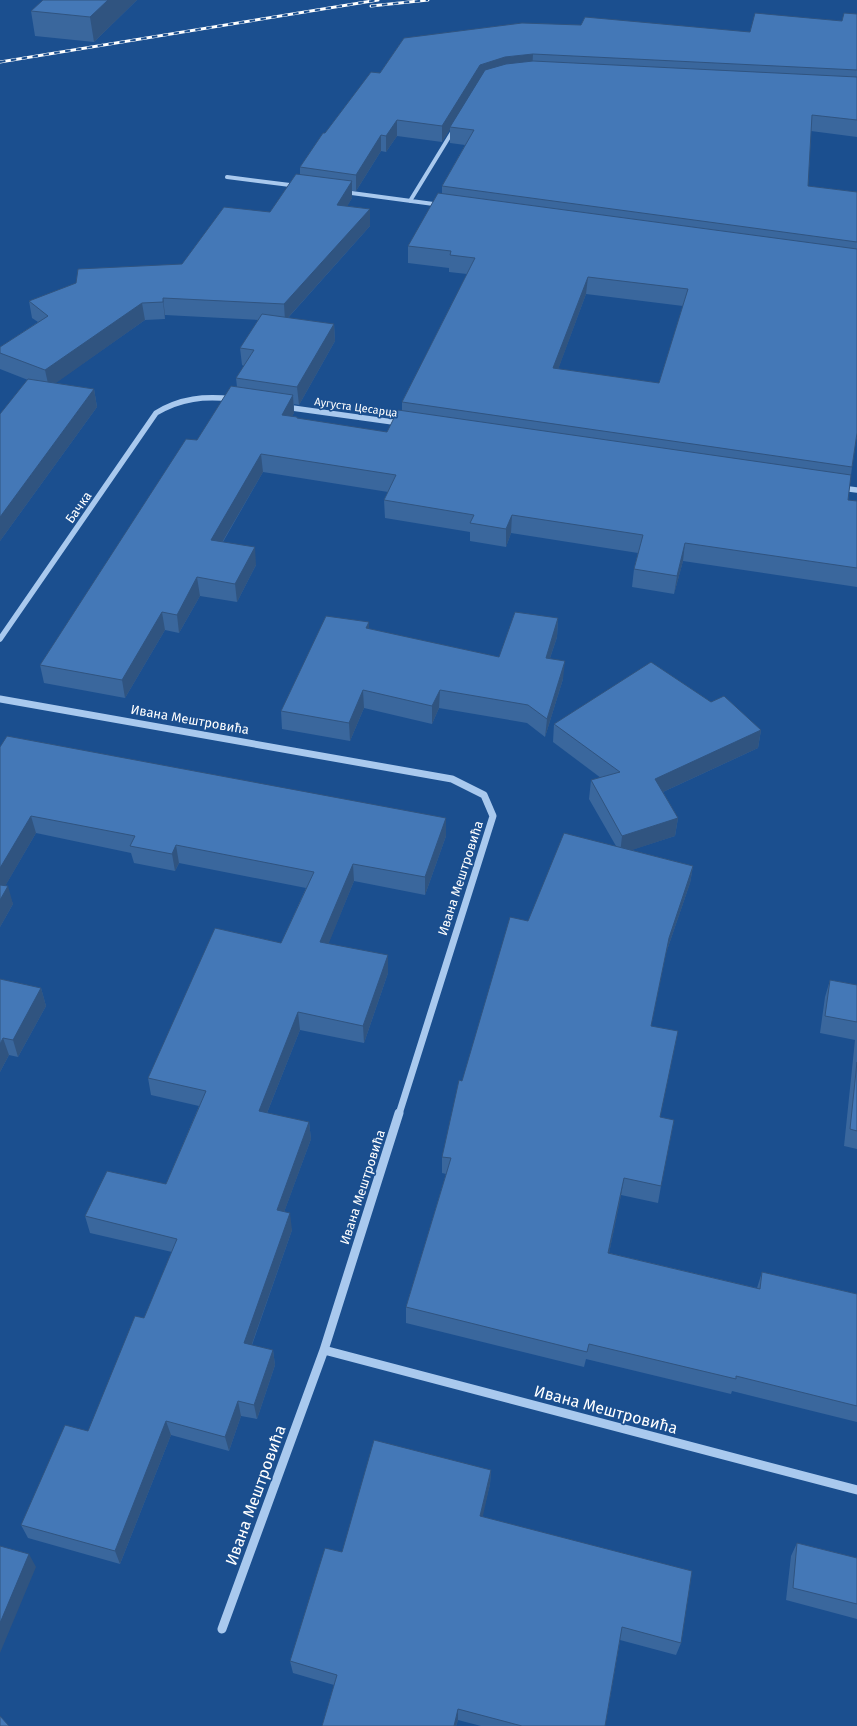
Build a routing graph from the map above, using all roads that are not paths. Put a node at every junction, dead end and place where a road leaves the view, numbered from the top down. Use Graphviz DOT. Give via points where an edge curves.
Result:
graph roads {
  1 [pos="458,122"];
  2 [pos="227,177"];
  3 [pos="304,187"];
  4 [pos="342,192"];
  5 [pos="410,201"];
  6 [pos="449,206"];
  7 [pos="238,400"];
  8 [pos="276,405"];
  9 [pos="406,424"];
  10 [pos="833,487"];
  11 [pos="857,490"];
  12 [pos="0,640"];
  13 [pos="0,699"];
  14 [pos="324,1350"];
  15 [pos="857,1490"];
  16 [pos="222,1629"];
  1 -- 5 [label="street"];
  2 -- 3 [label="street"];
  4 -- 5 [label="street"];
  5 -- 6 [label="street"];
  7 -- 12 [label="street, Бачка" via="215,397 185,399 170,404 156,413"];
  8 -- 9 [label="street, Аугуста Цесарца"];
  10 -- 11 [label="street"];
  13 -- 14 [label="street, Ивана Мештровића" via="452,779 484,795 493,816"];
  14 -- 15 [label="street, Ивана Мештровића"];
  14 -- 16 [label="street, Ивана Мештровића"];
}
